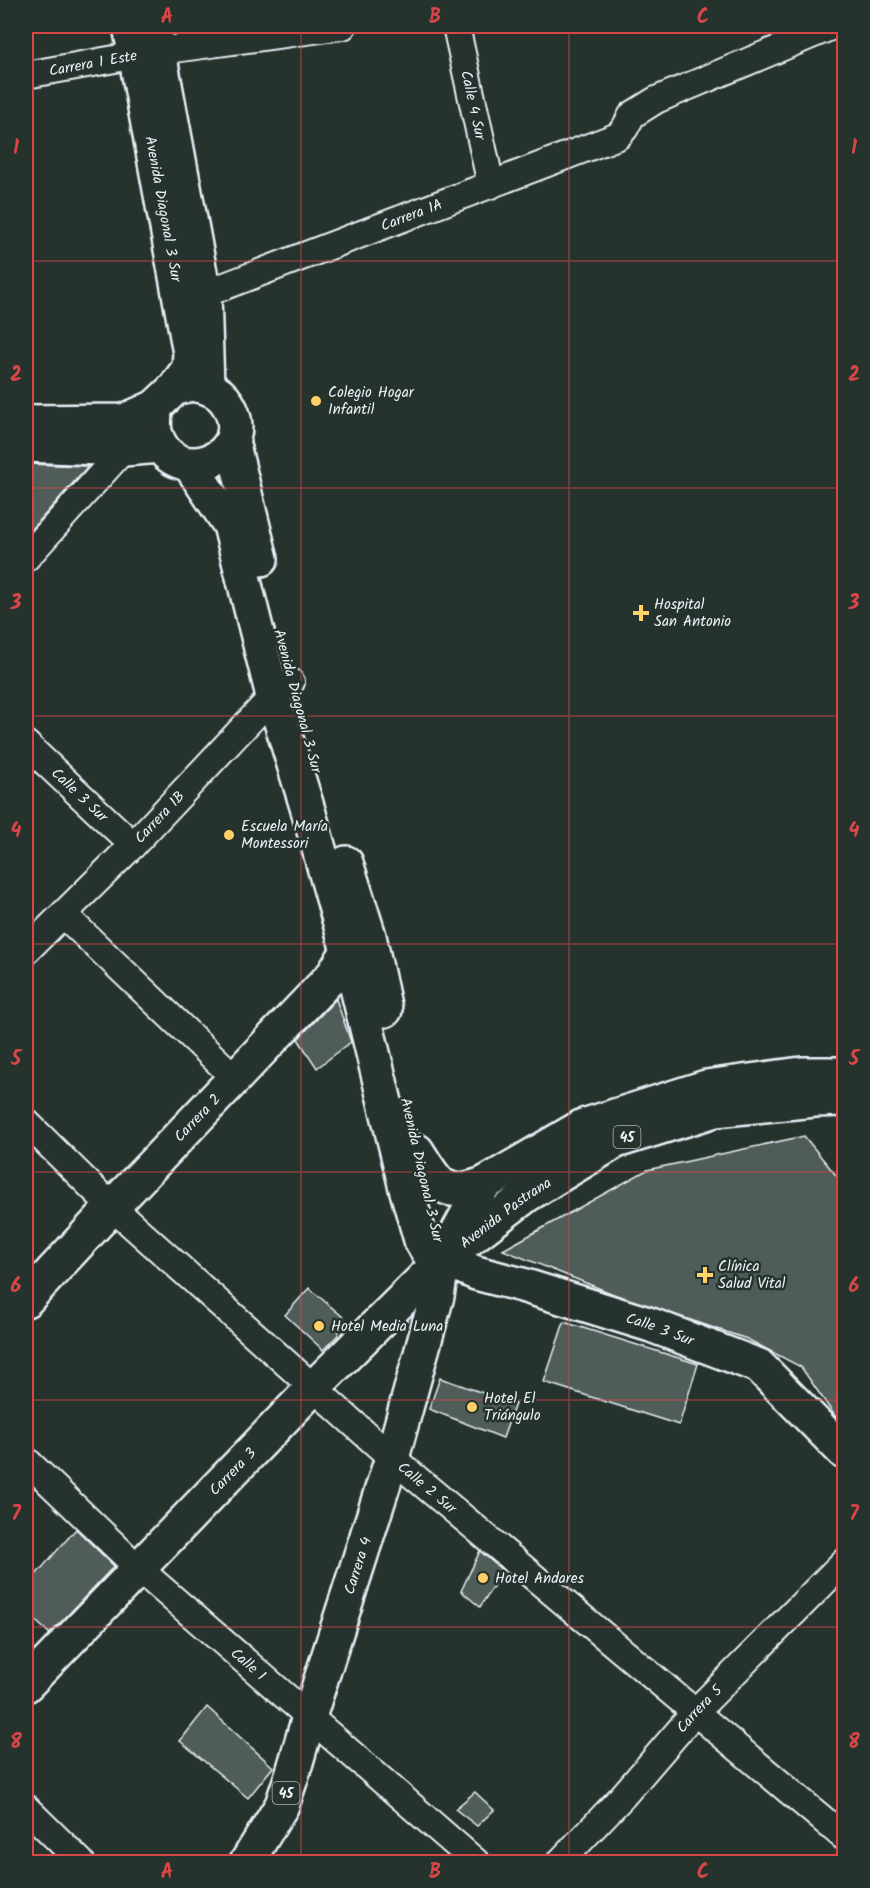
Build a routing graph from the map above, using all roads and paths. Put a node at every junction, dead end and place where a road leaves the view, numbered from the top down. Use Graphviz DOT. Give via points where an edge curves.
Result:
graph roads {
  1 [pos="343,26"];
  2 [pos="456,26"];
  3 [pos="833,26"];
  4 [pos="144,39"];
  5 [pos="26,75"];
  6 [pos="491,185"];
  7 [pos="204,294"];
  8 [pos="207,386"];
  9 [pos="165,398"];
  10 [pos="26,422"];
  11 [pos="232,441"];
  12 [pos="26,445"];
  13 [pos="160,446"];
  14 [pos="124,449"];
  15 [pos="190,465"];
  16 [pos="26,558"];
  17 [pos="282,689"];
  18 [pos="28,751"];
  19 [pos="133,845"];
  20 [pos="63,915"];
  21 [pos="358,944"];
  22 [pos="26,951"];
  23 [pos="844,1074"];
  24 [pos="235,1078"];
  25 [pos="844,1099"];
  26 [pos="26,1122"];
  27 [pos="417,1151"];
  28 [pos="484,1184"];
  29 [pos="112,1207"];
  30 [pos="443,1259"];
  31 [pos="26,1300"];
  32 [pos="313,1388"];
  33 [pos="844,1452"];
  34 [pos="392,1458"];
  35 [pos="26,1460"];
  36 [pos="844,1562"];
  37 [pos="138,1568"];
  38 [pos="26,1685"];
  39 [pos="696,1711"];
  40 [pos="309,1717"];
  41 [pos="26,1808"];
  42 [pos="844,1837"];
  43 [pos="252,1861"];
  44 [pos="81,1863"];
  45 [pos="476,1863"];
  46 [pos="560,1863"];
  1 -- 4 [label="street, Carrera 1 Este"];
  2 -- 6 [label="street, Calle 4 Sur"];
  3 -- 6 [label="street, Carrera 1A" via="656,100 632,115 618,136"];
  4 -- 5 [label="street, Carrera 1 Este"];
  4 -- 7 [label="main road, Avenida Diagonal 3 Sur"];
  4 -- 9 [label="main road, Avenida Diagonal 3 Sur" via="190,353 189,368"];
  6 -- 7 [label="street, Carrera 1A"];
  7 -- 8 [label="main road, Avenida Diagonal 3 Sur"];
  8 -- 9 [label="main road" via="190,384"];
  8 -- 11 [label="main road" via="226,399 235,419"];
  9 -- 10 [label="main road" via="124,422"];
  9 -- 13 [label="main road" via="155,433"];
  11 -- 15 [label="main road" via="222,455 207,463"];
  11 -- 17 [label="main road, Avenida Diagonal 3 Sur"];
  12 -- 14 [label="main road"];
  13 -- 14 [label="main road"];
  13 -- 15 [label="main road" via="174,460"];
  14 -- 16 [label="street"];
  15 -- 17 [label="main road, Avenida Diagonal 3 Sur" via="230,525"];
  17 -- 19 [label="street, Carrera 1B"];
  17 -- 21 [label="main road, Avenida Diagonal 3 Sur"];
  18 -- 19 [label="street, Calle 3 Sur"];
  19 -- 20 [label="street, Carrera 1B"];
  20 -- 22 [label="street, Carrera 1B"];
  20 -- 24 [label="street"];
  21 -- 24 [label="main road, Carrera 2"];
  21 -- 27 [label="main road, Avenida Diagonal 3 Sur"];
  21 -- 30 [label="main road, Avenida Diagonal 3 Sur" via="403,1177 421,1240 429,1252"];
  23 -- 28 [label="main road, Avenida Pastrana" via="801,1074 706,1087 583,1126"];
  24 -- 29 [label="main road, Carrera 2"];
  25 -- 30 [label="main road, Avenida Pastrana / 45" via="715,1110 616,1141 526,1195"];
  26 -- 29 [label="street, Calle 2 Sur"];
  27 -- 28 [label="main road" via="437,1182 448,1190"];
  27 -- 30 [label="main road, Avenida Diagonal 3 Sur / 45"];
  28 -- 30 [label="main road, Avenida Pastrana"];
  29 -- 31 [label="main road, Carrera 2"];
  29 -- 32 [label="street, Calle 2 Sur"];
  30 -- 32 [label="main road, Carrera 3"];
  30 -- 33 [label="main road, Calle 3 Sur" via="476,1273 651,1325 759,1366"];
  30 -- 34 [label="main road, Carrera 4 / 45" via="437,1296"];
  32 -- 34 [label="street, Calle 2 Sur"];
  32 -- 37 [label="main road, Carrera 3"];
  34 -- 39 [label="street, Calle 2 Sur"];
  34 -- 40 [label="main road, Carrera 4 / 45"];
  35 -- 37 [label="street, Calle 1"];
  36 -- 39 [label="street, Carrera 5"];
  37 -- 38 [label="main road, Carrera 3"];
  37 -- 40 [label="street, Calle 1"];
  39 -- 42 [label="street, Calle 2 Sur"];
  39 -- 46 [label="street, Carrera 5"];
  40 -- 43 [label="main road, Carrera 4 / 45" via="282,1805"];
  40 -- 45 [label="street, Calle 1"];
  41 -- 44 [label="street"];
}
